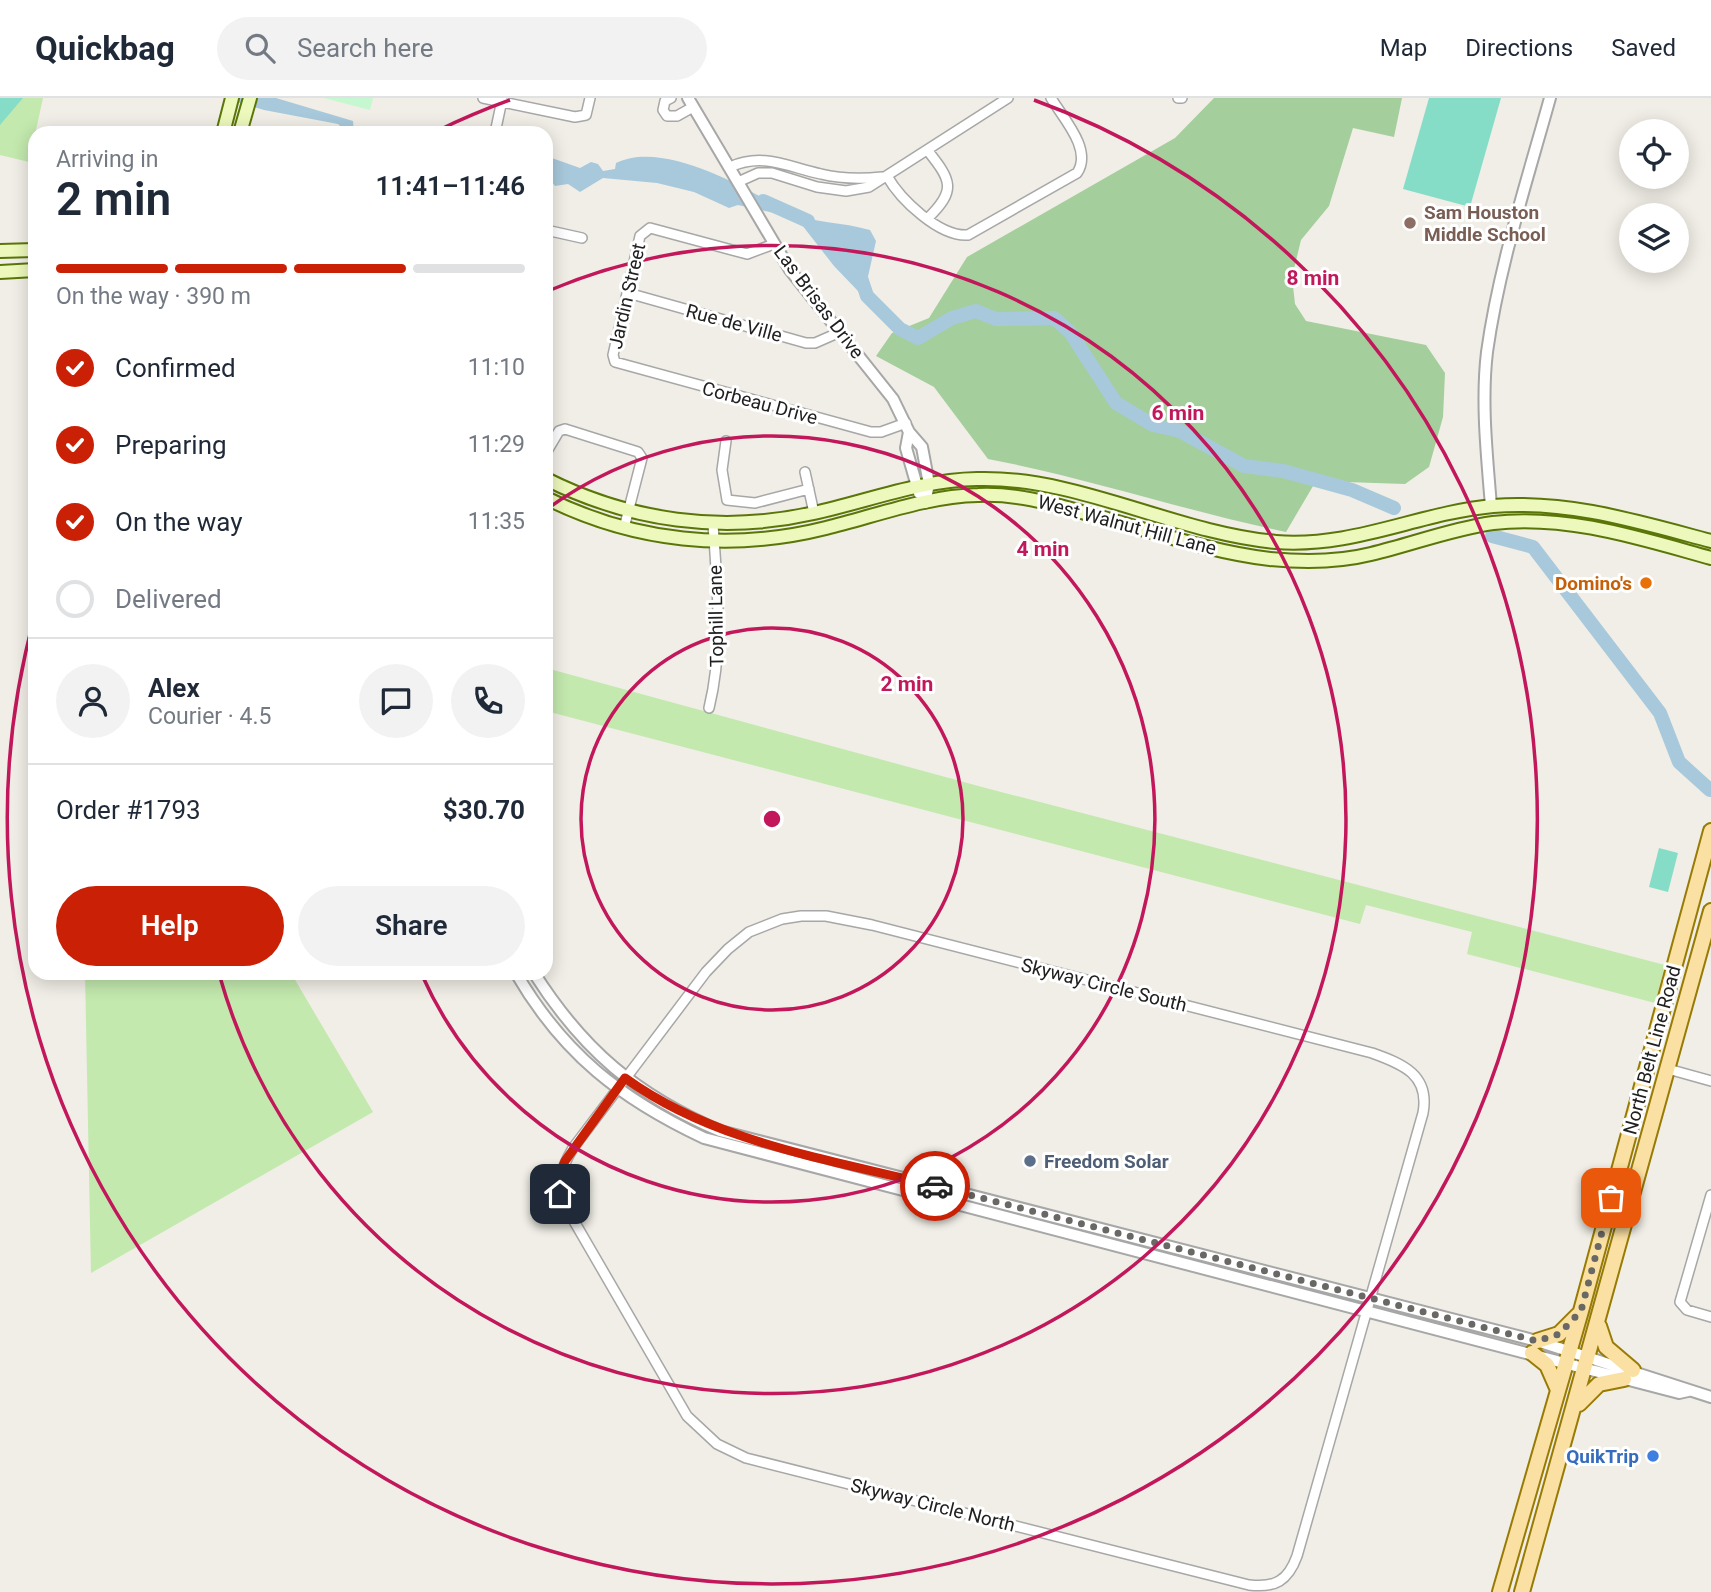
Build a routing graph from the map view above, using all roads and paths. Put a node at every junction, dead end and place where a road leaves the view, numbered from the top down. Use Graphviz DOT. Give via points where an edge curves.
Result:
graph roads {
  1 [pos="250,98"];
  2 [pos="483,98"];
  3 [pos="590,98"];
  4 [pos="671,98"];
  5 [pos="1008,98"];
  6 [pos="1051,98"];
  7 [pos="1550,98"];
  8 [pos="502,100"];
  9 [pos="231,103"];
  10 [pos="691,103"];
  11 [pos="225,126"];
  12 [pos="242,126"];
  13 [pos="496,126"];
  14 [pos="928,150"];
  15 [pos="730,167"];
  16 [pos="887,176"];
  17 [pos="738,182"];
  18 [pos="928,218"];
  19 [pos="553,232"];
  20 [pos="582,238"];
  21 [pos="774,244"];
  22 [pos="16,250"];
  23 [pos="28,250"];
  24 [pos="0,251"];
  25 [pos="0,260"];
  26 [pos="28,270"];
  27 [pos="0,272"];
  28 [pos="628,293"];
  29 [pos="840,332"];
  30 [pos="615,362"];
  31 [pos="907,427"];
  32 [pos="553,441"];
  33 [pos="726,441"];
  34 [pos="805,472"];
  35 [pos="553,482"];
  36 [pos="929,484"];
  37 [pos="915,487"];
  38 [pos="809,489"];
  39 [pos="553,501"];
  40 [pos="925,503"];
  41 [pos="1491,506"];
  42 [pos="628,512"];
  43 [pos="814,513"];
  44 [pos="1493,523"];
  45 [pos="1642,523"];
  46 [pos="713,524"];
  47 [pos="624,528"];
  48 [pos="1387,531"];
  49 [pos="1368,536"];
  50 [pos="1639,540"];
  51 [pos="1711,541"];
  52 [pos="715,542"];
  53 [pos="1390,548"];
  54 [pos="1370,554"];
  55 [pos="1711,558"];
  56 [pos="709,708"];
  57 [pos="1711,831"];
  58 [pos="1711,911"];
  59 [pos="1708,934"];
  60 [pos="520,980"];
  61 [pos="539,980"];
  62 [pos="1659,1026"];
  63 [pos="1668,1069"];
  64 [pos="625,1078"];
  65 [pos="1711,1081"];
  66 [pos="617,1089"];
  67 [pos="1662,1091"];
  68 [pos="794,1150"];
  69 [pos="790,1163"];
  70 [pos="872,1170"];
  71 [pos="874,1184"];
  72 [pos="1711,1195"];
  73 [pos="1709,1211"];
  74 [pos="1370,1298"];
  75 [pos="1367,1311"];
  76 [pos="1581,1311"];
  77 [pos="1711,1317"];
  78 [pos="1599,1324"];
  79 [pos="1534,1347"];
  80 [pos="1569,1356"];
  81 [pos="1588,1362"];
  82 [pos="1628,1374"];
  83 [pos="1558,1391"];
  84 [pos="1711,1397"];
  85 [pos="1572,1418"];
  86 [pos="1500,1592"];
  87 [pos="1522,1592"];
  1 -- 12 [label="main road"];
  2 -- 8 [label="street"];
  3 -- 8 [label="street" via="586,116 575,117"];
  4 -- 10 [label="street" via="665,101 667,116 677,116"];
  5 -- 14 [label="street"];
  6 -- 18 [label="street" via="1080,145 1083,159 1077,173 968,235 953,234"];
  7 -- 41 [label="street" via="1506,259 1487,352 1486,449"];
  8 -- 13 [label="street"];
  9 -- 11 [label="main road"];
  10 -- 15 [label="street, Las Brisas Drive"];
  14 -- 16 [label="street"];
  14 -- 18 [label="street" via="947,175 949,187"];
  15 -- 16 [label="street" via="746,160 775,160 836,177"];
  15 -- 17 [label="street, Las Brisas Drive"];
  16 -- 17 [label="street" via="869,187 846,191 772,173 758,173"];
  16 -- 18 [label="street" via="900,198"];
  17 -- 21 [label="street, Las Brisas Drive"];
  19 -- 20 [label="street"];
  21 -- 28 [label="street, Jardin Street" via="747,254 644,230"];
  21 -- 29 [label="street, Las Brisas Drive"];
  22 -- 23 [label="main road"];
  22 -- 24 [label="main road"];
  22 -- 25 [label="main road" via="12,257"];
  26 -- 27 [label="main road"];
  28 -- 29 [label="street, Rue de Ville" via="806,343"];
  28 -- 30 [label="street, Jardin Street"];
  29 -- 31 [label="street, Las Brisas Drive" via="893,399"];
  30 -- 31 [label="street, Corbeau Drive" via="871,432"];
  31 -- 36 [label="street, Las Brisas Drive" via="922,447"];
  31 -- 37 [label="street, Las Brisas Drive" via="906,448"];
  32 -- 42 [label="street" via="565,429 638,452 642,458"];
  33 -- 38 [label="street" via="722,470 726,500 755,503"];
  34 -- 38 [label="street"];
  35 -- 42 [label="main road, West Walnut Hill Lane"];
  36 -- 37 [label="main road, West Walnut Hill Lane"];
  36 -- 40 [label="street, Las Brisas Drive"];
  36 -- 49 [label="main road, West Walnut Hill Lane" via="993,478 1033,483 1209,531 1276,542"];
  37 -- 40 [label="street, Las Brisas Drive"];
  37 -- 43 [label="main road, West Walnut Hill Lane"];
  38 -- 43 [label="street"];
  39 -- 47 [label="main road, West Walnut Hill Lane"];
  40 -- 52 [label="main road, West Walnut Hill Lane" via="786,537"];
  40 -- 54 [label="main road, West Walnut Hill Lane" via="1007,495 1228,552 1308,561"];
  41 -- 44 [label="street"];
  41 -- 45 [label="main road, West Walnut Hill Lane" via="1568,507"];
  41 -- 48 [label="main road, West Walnut Hill Lane"];
  42 -- 46 [label="main road, West Walnut Hill Lane"];
  42 -- 47 [label="street"];
  43 -- 46 [label="main road, West Walnut Hill Lane"];
  44 -- 50 [label="main road, West Walnut Hill Lane" via="1565,524"];
  44 -- 53 [label="main road, West Walnut Hill Lane"];
  45 -- 50 [label="main road"];
  45 -- 51 [label="main road, West Walnut Hill Lane"];
  46 -- 52 [label="street, Tophill Lane"];
  47 -- 52 [label="main road, West Walnut Hill Lane"];
  48 -- 49 [label="main road, West Walnut Hill Lane"];
  48 -- 53 [label="main road"];
  49 -- 54 [label="main road"];
  50 -- 55 [label="main road, West Walnut Hill Lane"];
  52 -- 56 [label="street, Tophill Lane" via="719,638 717,677"];
  53 -- 54 [label="main road, West Walnut Hill Lane"];
  57 -- 62 [label="main road, North Belt Line Road"];
  58 -- 59 [label="main road, North Belt Line Road"];
  59 -- 63 [label="main road, North Belt Line Road"];
  60 -- 66 [label="street" via="550,1026"];
  61 -- 64 [label="street" via="581,1038"];
  62 -- 67 [label="main road" via="1667,1031 1656,1074"];
  62 -- 76 [label="main road, North Belt Line Road"];
  63 -- 65 [label="street"];
  63 -- 67 [label="main road, North Belt Line Road"];
  64 -- 66 [label="street, Skyway Circle South"];
  64 -- 68 [label="street" via="659,1102 720,1131"];
  64 -- 74 [label="street, Skyway Circle South" via="728,949 757,929 801,916 872,925 1372,1053 1412,1071 1423,1086 1425,1099"];
  66 -- 69 [label="street" via="654,1115 704,1138"];
  66 -- 75 [label="street, Skyway Circle North" via="565,1161 560,1194 687,1416 710,1439 746,1458 1249,1585 1272,1585 1281,1582 1293,1567"];
  67 -- 78 [label="main road, North Belt Line Road"];
  68 -- 69 [label="street"];
  68 -- 70 [label="street"];
  69 -- 71 [label="street"];
  70 -- 71 [label="street"];
  70 -- 74 [label="street"];
  71 -- 75 [label="street"];
  72 -- 73 [label="street"];
  73 -- 77 [label="street" via="1680,1302 1687,1310"];
  74 -- 75 [label="street, Skyway Circle South"];
  74 -- 79 [label="street"];
  75 -- 79 [label="street"];
  76 -- 79 [label="main road" via="1559,1334"];
  76 -- 80 [label="main road, North Belt Line Road"];
  78 -- 81 [label="main road, North Belt Line Road"];
  78 -- 82 [label="main road" via="1606,1347"];
  79 -- 80 [label="street"];
  79 -- 83 [label="main road" via="1550,1369"];
  80 -- 81 [label="street"];
  80 -- 83 [label="main road, North Belt Line Road"];
  81 -- 82 [label="street"];
  81 -- 85 [label="main road, North Belt Line Road"];
  82 -- 84 [label="street"];
  82 -- 85 [label="main road" via="1599,1384 1580,1402"];
  83 -- 86 [label="main road, North Belt Line Road"];
  85 -- 87 [label="main road, North Belt Line Road"];
}
